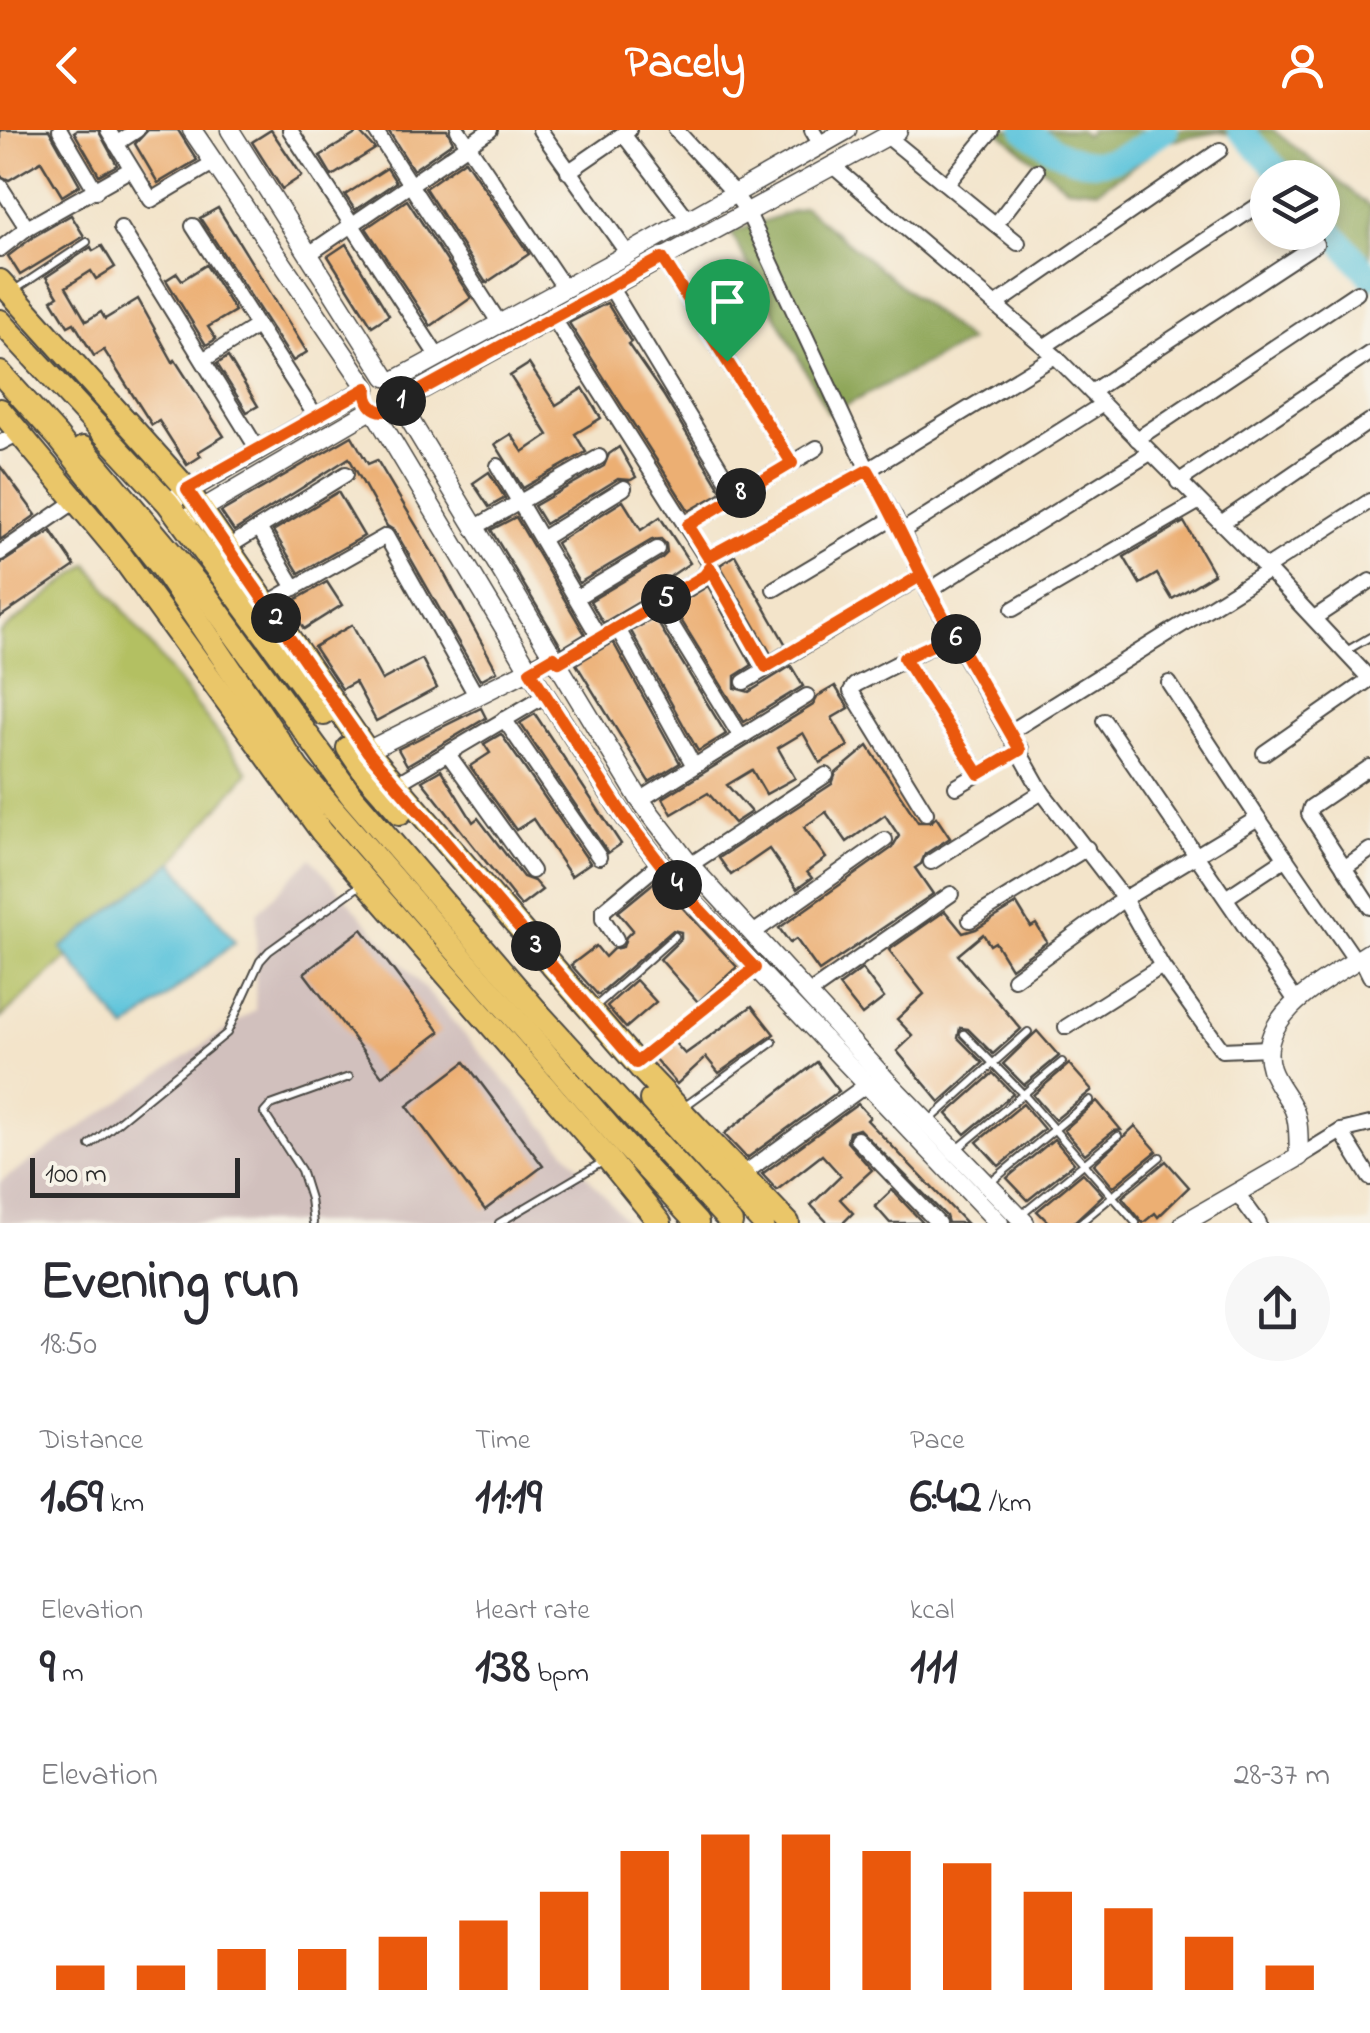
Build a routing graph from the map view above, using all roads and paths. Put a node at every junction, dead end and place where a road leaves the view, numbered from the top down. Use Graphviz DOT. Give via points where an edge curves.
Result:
graph roads {
  1 [pos="60,130"];
  2 [pos="108,130"];
  3 [pos="137,130"];
  4 [pos="192,130"];
  5 [pos="230,130"];
  6 [pos="290,130"];
  7 [pos="375,130"];
  8 [pos="458,130"];
  9 [pos="490,130"];
  10 [pos="540,130"];
  11 [pos="676,130"];
  12 [pos="847,130"];
  13 [pos="990,131"];
  14 [pos="626,132"];
  15 [pos="893,133"];
  16 [pos="816,137"];
  17 [pos="116,144"];
  18 [pos="468,145"];
  19 [pos="1220,150"];
  20 [pos="213,163"];
  21 [pos="834,167"];
  22 [pos="131,169"];
  23 [pos="1037,171"];
  24 [pos="568,172"];
  25 [pos="412,183"];
  26 [pos="947,184"];
  27 [pos="0,186"];
  28 [pos="96,191"];
  29 [pos="734,194"];
  30 [pos="1250,212"];
  31 [pos="748,213"];
  32 [pos="688,219"];
  33 [pos="354,223"];
  34 [pos="996,224"];
  35 [pos="194,226"];
  36 [pos="27,228"];
  37 [pos="121,228"];
  38 [pos="87,242"];
  39 [pos="1018,243"];
  40 [pos="0,249"];
  41 [pos="1307,250"];
  42 [pos="309,254"];
  43 [pos="628,254"];
  44 [pos="662,258"];
  45 [pos="609,286"];
  46 [pos="6,287"];
  47 [pos="565,289"];
  48 [pos="1356,292"];
  49 [pos="997,304"];
  50 [pos="554,320"];
  51 [pos="0,321"];
  52 [pos="500,324"];
  53 [pos="256,326"];
  54 [pos="1050,351"];
  55 [pos="1370,352"];
  56 [pos="65,353"];
  57 [pos="438,356"];
  58 [pos="203,360"];
  59 [pos="48,371"];
  60 [pos="0,373"];
  61 [pos="390,379"];
  62 [pos="367,388"];
  63 [pos="1091,392"];
  64 [pos="399,402"];
  65 [pos="1102,404"];
  66 [pos="373,409"];
  67 [pos="0,410"];
  68 [pos="314,415"];
  69 [pos="1370,421"];
  70 [pos="104,431"];
  71 [pos="57,436"];
  72 [pos="9,438"];
  73 [pos="1137,439"];
  74 [pos="257,448"];
  75 [pos="817,448"];
  76 [pos="1150,453"];
  77 [pos="599,457"];
  78 [pos="792,463"];
  79 [pos="498,466"];
  80 [pos="868,470"];
  81 [pos="346,474"];
  82 [pos="1178,482"];
  83 [pos="624,488"];
  84 [pos="737,496"];
  85 [pos="77,500"];
  86 [pos="1370,500"];
  87 [pos="522,502"];
  88 [pos="1198,502"];
  89 [pos="184,505"];
  90 [pos="1220,523"];
  91 [pos="899,524"];
  92 [pos="688,525"];
  93 [pos="259,528"];
  94 [pos="474,528"];
  95 [pos="543,538"];
  96 [pos="228,548"];
  97 [pos="657,550"];
  98 [pos="0,553"];
  99 [pos="709,563"];
  100 [pos="1267,569"];
  101 [pos="920,576"];
  102 [pos="1370,581"];
  103 [pos="295,588"];
  104 [pos="774,590"];
  105 [pos="928,591"];
  106 [pos="576,597"];
  107 [pos="266,604"];
  108 [pos="659,604"];
  109 [pos="1014,608"];
  110 [pos="1314,618"];
  111 [pos="618,629"];
  112 [pos="954,635"];
  113 [pos="1370,637"];
  114 [pos="600,639"];
  115 [pos="1345,652"];
  116 [pos="904,658"];
  117 [pos="557,660"];
  118 [pos="766,667"];
  119 [pos="530,671"];
  120 [pos="1370,679"];
  121 [pos="744,682"];
  122 [pos="1169,683"];
  123 [pos="546,695"];
  124 [pos="808,696"];
  125 [pos="476,697"];
  126 [pos="504,719"];
  127 [pos="1104,721"];
  128 [pos="1010,732"];
  129 [pos="741,737"];
  130 [pos="1020,750"];
  131 [pos="368,752"];
  132 [pos="1264,753"];
  133 [pos="448,754"];
  134 [pos="694,766"];
  135 [pos="1370,767"];
  136 [pos="979,774"];
  137 [pos="826,775"];
  138 [pos="396,784"];
  139 [pos="956,788"];
  140 [pos="1042,792"];
  141 [pos="640,800"];
  142 [pos="926,813"];
  143 [pos="1258,818"];
  144 [pos="885,840"];
  145 [pos="1087,848"];
  146 [pos="1370,850"];
  147 [pos="1199,855"];
  148 [pos="599,857"];
  149 [pos="1286,858"];
  150 [pos="931,862"];
  151 [pos="660,863"];
  152 [pos="690,865"];
  153 [pos="1344,868"];
  154 [pos="532,871"];
  155 [pos="365,882"];
  156 [pos="951,894"];
  157 [pos="1226,897"];
  158 [pos="1124,900"];
  159 [pos="1370,907"];
  160 [pos="970,920"];
  161 [pos="752,933"];
  162 [pos="675,936"];
  163 [pos="616,940"];
  164 [pos="1362,957"];
  165 [pos="1162,966"];
  166 [pos="755,968"];
  167 [pos="1370,976"];
  168 [pos="1014,980"];
  169 [pos="808,994"];
  170 [pos="1296,1001"];
  171 [pos="592,1010"];
  172 [pos="1066,1027"];
  173 [pos="1028,1032"];
  174 [pos="964,1034"];
  175 [pos="773,1042"];
  176 [pos="1269,1048"];
  177 [pos="1062,1062"];
  178 [pos="636,1063"];
  179 [pos="991,1064"];
  180 [pos="349,1077"];
  181 [pos="866,1085"];
  182 [pos="1024,1095"];
  183 [pos="1090,1100"];
  184 [pos="680,1110"];
  185 [pos="929,1121"];
  186 [pos="1370,1124"];
  187 [pos="1052,1130"];
  188 [pos="1341,1131"];
  189 [pos="1118,1136"];
  190 [pos="857,1139"];
  191 [pos="90,1145"];
  192 [pos="955,1151"];
  193 [pos="1299,1157"];
  194 [pos="608,1158"];
  195 [pos="1160,1158"];
  196 [pos="1085,1162"];
  197 [pos="742,1175"];
  198 [pos="1370,1178"];
  199 [pos="988,1184"];
  200 [pos="1238,1193"];
  201 [pos="1114,1196"];
  202 [pos="1022,1220"];
  203 [pos="312,1223"];
  204 [pos="499,1223"];
  205 [pos="660,1223"];
  206 [pos="697,1223"];
  207 [pos="731,1223"];
  208 [pos="746,1223"];
  209 [pos="764,1223"];
  210 [pos="788,1223"];
  211 [pos="938,1223"];
  212 [pos="999,1223"];
  213 [pos="1080,1223"];
  214 [pos="1136,1223"];
  215 [pos="1184,1223"];
  216 [pos="1260,1223"];
  1 -- 28 [label="street"];
  2 -- 17 [label="street"];
  3 -- 17 [label="street"];
  4 -- 20 [label="street"];
  5 -- 42 [label="street"];
  6 -- 33 [label="street"];
  7 -- 25 [label="street"];
  8 -- 18 [label="street"];
  9 -- 18 [label="street"];
  10 -- 24 [label="street"];
  11 -- 29 [label="street"];
  12 -- 16 [label="street"];
  13 -- 26 [label="street"];
  14 -- 24 [label="street"];
  14 -- 32 [label="street"];
  15 -- 21 [label="street"];
  15 -- 26 [label="street"];
  16 -- 29 [label="street"];
  17 -- 22 [label="street"];
  18 -- 25 [label="street"];
  18 -- 47 [label="street"];
  19 -- 49 [label="street"];
  20 -- 22 [label="street" via="154,200"];
  20 -- 62 [label="street"];
  21 -- 31 [label="street"];
  21 -- 49 [label="street"];
  22 -- 28 [label="street"];
  23 -- 34 [label="street"];
  24 -- 43 [label="street"];
  25 -- 33 [label="street"];
  25 -- 52 [label="street"];
  26 -- 34 [label="street"];
  27 -- 36 [label="street"];
  28 -- 36 [label="street"];
  29 -- 31 [label="street"];
  29 -- 32 [label="street"];
  30 -- 54 [label="street"];
  31 -- 44 [label="street"];
  31 -- 80 [label="street"];
  32 -- 43 [label="street"];
  33 -- 42 [label="street"];
  33 -- 57 [label="street"];
  34 -- 39 [label="street"];
  35 -- 53 [label="street"];
  36 -- 40 [label="street"];
  37 -- 58 [label="street"];
  38 -- 46 [label="lane"];
  41 -- 63 [label="street"];
  42 -- 61 [label="street"];
  43 -- 47 [label="street"];
  44 -- 45 [label="street"];
  44 -- 78 [label="street"];
  45 -- 50 [label="street"];
  45 -- 84 [label="street"];
  46 -- 56 [label="main road"];
  47 -- 52 [label="street"];
  48 -- 73 [label="street"];
  49 -- 54 [label="street"];
  50 -- 64 [label="street"];
  50 -- 92 [label="street"];
  51 -- 59 [label="main road"];
  52 -- 57 [label="street"];
  53 -- 58 [label="street"];
  53 -- 68 [label="street"];
  54 -- 63 [label="street"];
  54 -- 80 [label="street"];
  55 -- 82 [label="street"];
  56 -- 59 [label="main road"];
  56 -- 89 [label="main road"];
  57 -- 61 [label="street"];
  58 -- 74 [label="street"];
  59 -- 70 [label="main road"];
  60 -- 71 [label="main road"];
  61 -- 62 [label="street" via="375,379"];
  61 -- 64 [label="street" via="401,392"];
  62 -- 66 [label="street"];
  62 -- 68 [label="street"];
  63 -- 65 [label="street"];
  64 -- 66 [label="street" via="390,411"];
  64 -- 94 [label="street"];
  65 -- 73 [label="street"];
  65 -- 91 [label="street"];
  66 -- 89 [label="street"];
  66 -- 119 [label="street"];
  67 -- 72 [label="main road"];
  68 -- 74 [label="street"];
  69 -- 90 [label="street"];
  70 -- 89 [label="main road"];
  70 -- 208 [label="main road" via="111,460 178,538 364,790"];
  71 -- 206 [label="main road" via="163,569 298,769"];
  71 -- 207 [label="main road" via="92,456 204,591 351,795"];
  72 -- 85 [label="main road"];
  73 -- 76 [label="street"];
  74 -- 89 [label="street"];
  75 -- 78 [label="street"];
  76 -- 82 [label="street"];
  76 -- 105 [label="street"];
  77 -- 87 [label="street"];
  78 -- 84 [label="street"];
  79 -- 87 [label="street"];
  80 -- 91 [label="street"];
  80 -- 99 [label="street"];
  81 -- 93 [label="street"];
  82 -- 88 [label="street"];
  83 -- 95 [label="street"];
  84 -- 92 [label="street"];
  85 -- 98 [label="street"];
  85 -- 155 [label="main road"];
  86 -- 100 [label="street"];
  87 -- 94 [label="street"];
  87 -- 95 [label="street"];
  88 -- 90 [label="street"];
  88 -- 109 [label="street"];
  89 -- 96 [label="main road"];
  89 -- 209 [label="main road" via="365,773"];
  90 -- 100 [label="street"];
  91 -- 101 [label="street"];
  91 -- 104 [label="street"];
  92 -- 99 [label="street"];
  93 -- 96 [label="street"];
  93 -- 103 [label="street"];
  94 -- 117 [label="street"];
  95 -- 106 [label="street"];
  96 -- 107 [label="main road"];
  97 -- 106 [label="street"];
  99 -- 108 [label="street" via="704,576"];
  99 -- 118 [label="street"];
  100 -- 110 [label="street"];
  100 -- 128 [label="street"];
  101 -- 105 [label="street"];
  101 -- 118 [label="street"];
  102 -- 110 [label="street"];
  103 -- 107 [label="street"];
  103 -- 125 [label="street" via="386,536"];
  105 -- 112 [label="street"];
  106 -- 114 [label="street"];
  107 -- 131 [label="main road"];
  108 -- 111 [label="street"];
  108 -- 129 [label="street"];
  110 -- 115 [label="street"];
  111 -- 114 [label="street"];
  111 -- 134 [label="street"];
  112 -- 116 [label="street"];
  112 -- 128 [label="street"];
  113 -- 115 [label="lane"];
  114 -- 117 [label="street"];
  115 -- 120 [label="street"];
  116 -- 136 [label="street"];
  116 -- 142 [label="street" via="851,691"];
  117 -- 119 [label="street"];
  117 -- 141 [label="street"];
  118 -- 121 [label="street"];
  119 -- 123 [label="street"];
  119 -- 125 [label="street"];
  120 -- 132 [label="street"];
  122 -- 143 [label="street"];
  123 -- 126 [label="street"];
  123 -- 151 [label="street"];
  124 -- 129 [label="street"];
  125 -- 131 [label="street"];
  126 -- 133 [label="street"];
  126 -- 148 [label="street"];
  127 -- 147 [label="street"];
  128 -- 130 [label="street"];
  129 -- 134 [label="street"];
  130 -- 136 [label="street"];
  130 -- 140 [label="street"];
  131 -- 138 [label="main road"];
  133 -- 138 [label="street"];
  133 -- 154 [label="street"];
  134 -- 141 [label="street"];
  135 -- 153 [label="street" via="1309,811"];
  136 -- 139 [label="street"];
  137 -- 152 [label="street"];
  138 -- 171 [label="main road"];
  140 -- 145 [label="street"];
  140 -- 150 [label="street"];
  141 -- 152 [label="street"];
  143 -- 147 [label="street"];
  143 -- 149 [label="street"];
  144 -- 161 [label="street"];
  145 -- 158 [label="street"];
  145 -- 160 [label="street"];
  146 -- 153 [label="street"];
  147 -- 157 [label="street"];
  147 -- 158 [label="street"];
  149 -- 157 [label="street"];
  149 -- 164 [label="street"];
  151 -- 163 [label="street" via="603,912"];
  151 -- 166 [label="street"];
  152 -- 161 [label="street"];
  153 -- 159 [label="street"];
  155 -- 191 [label="lane" via="269,952 227,1032"];
  155 -- 194 [label="main road"];
  156 -- 169 [label="street"];
  157 -- 170 [label="street"];
  158 -- 165 [label="street"];
  158 -- 168 [label="street"];
  161 -- 169 [label="street"];
  162 -- 171 [label="lane"];
  164 -- 167 [label="street"];
  164 -- 170 [label="street"];
  165 -- 172 [label="street"];
  165 -- 176 [label="street" via="1222,1050"];
  166 -- 178 [label="lane"];
  166 -- 181 [label="street"];
  169 -- 185 [label="street"];
  170 -- 176 [label="street" via="1281,1016"];
  171 -- 178 [label="main road"];
  173 -- 179 [label="lane"];
  174 -- 179 [label="lane"];
  175 -- 184 [label="lane"];
  176 -- 193 [label="street" via="1271,1069 1297,1114"];
  177 -- 182 [label="lane"];
  178 -- 184 [label="main road"];
  179 -- 182 [label="lane"];
  179 -- 185 [label="lane"];
  180 -- 203 [label="lane" via="271,1104 264,1113 301,1170"];
  181 -- 197 [label="street"];
  181 -- 212 [label="street"];
  182 -- 187 [label="lane"];
  182 -- 192 [label="lane"];
  183 -- 187 [label="lane"];
  184 -- 197 [label="main road"];
  185 -- 192 [label="street"];
  186 -- 188 [label="street"];
  187 -- 196 [label="lane"];
  187 -- 199 [label="lane"];
  188 -- 193 [label="street"];
  188 -- 198 [label="street"];
  189 -- 196 [label="lane"];
  190 -- 211 [label="street"];
  192 -- 199 [label="street"];
  193 -- 200 [label="street"];
  194 -- 204 [label="lane"];
  194 -- 205 [label="main road"];
  195 -- 201 [label="lane"];
  196 -- 201 [label="lane"];
  196 -- 202 [label="lane"];
  197 -- 210 [label="main road"];
  199 -- 202 [label="street"];
  200 -- 215 [label="street"];
  200 -- 216 [label="street"];
  201 -- 213 [label="lane"];
  201 -- 214 [label="lane"];
}
